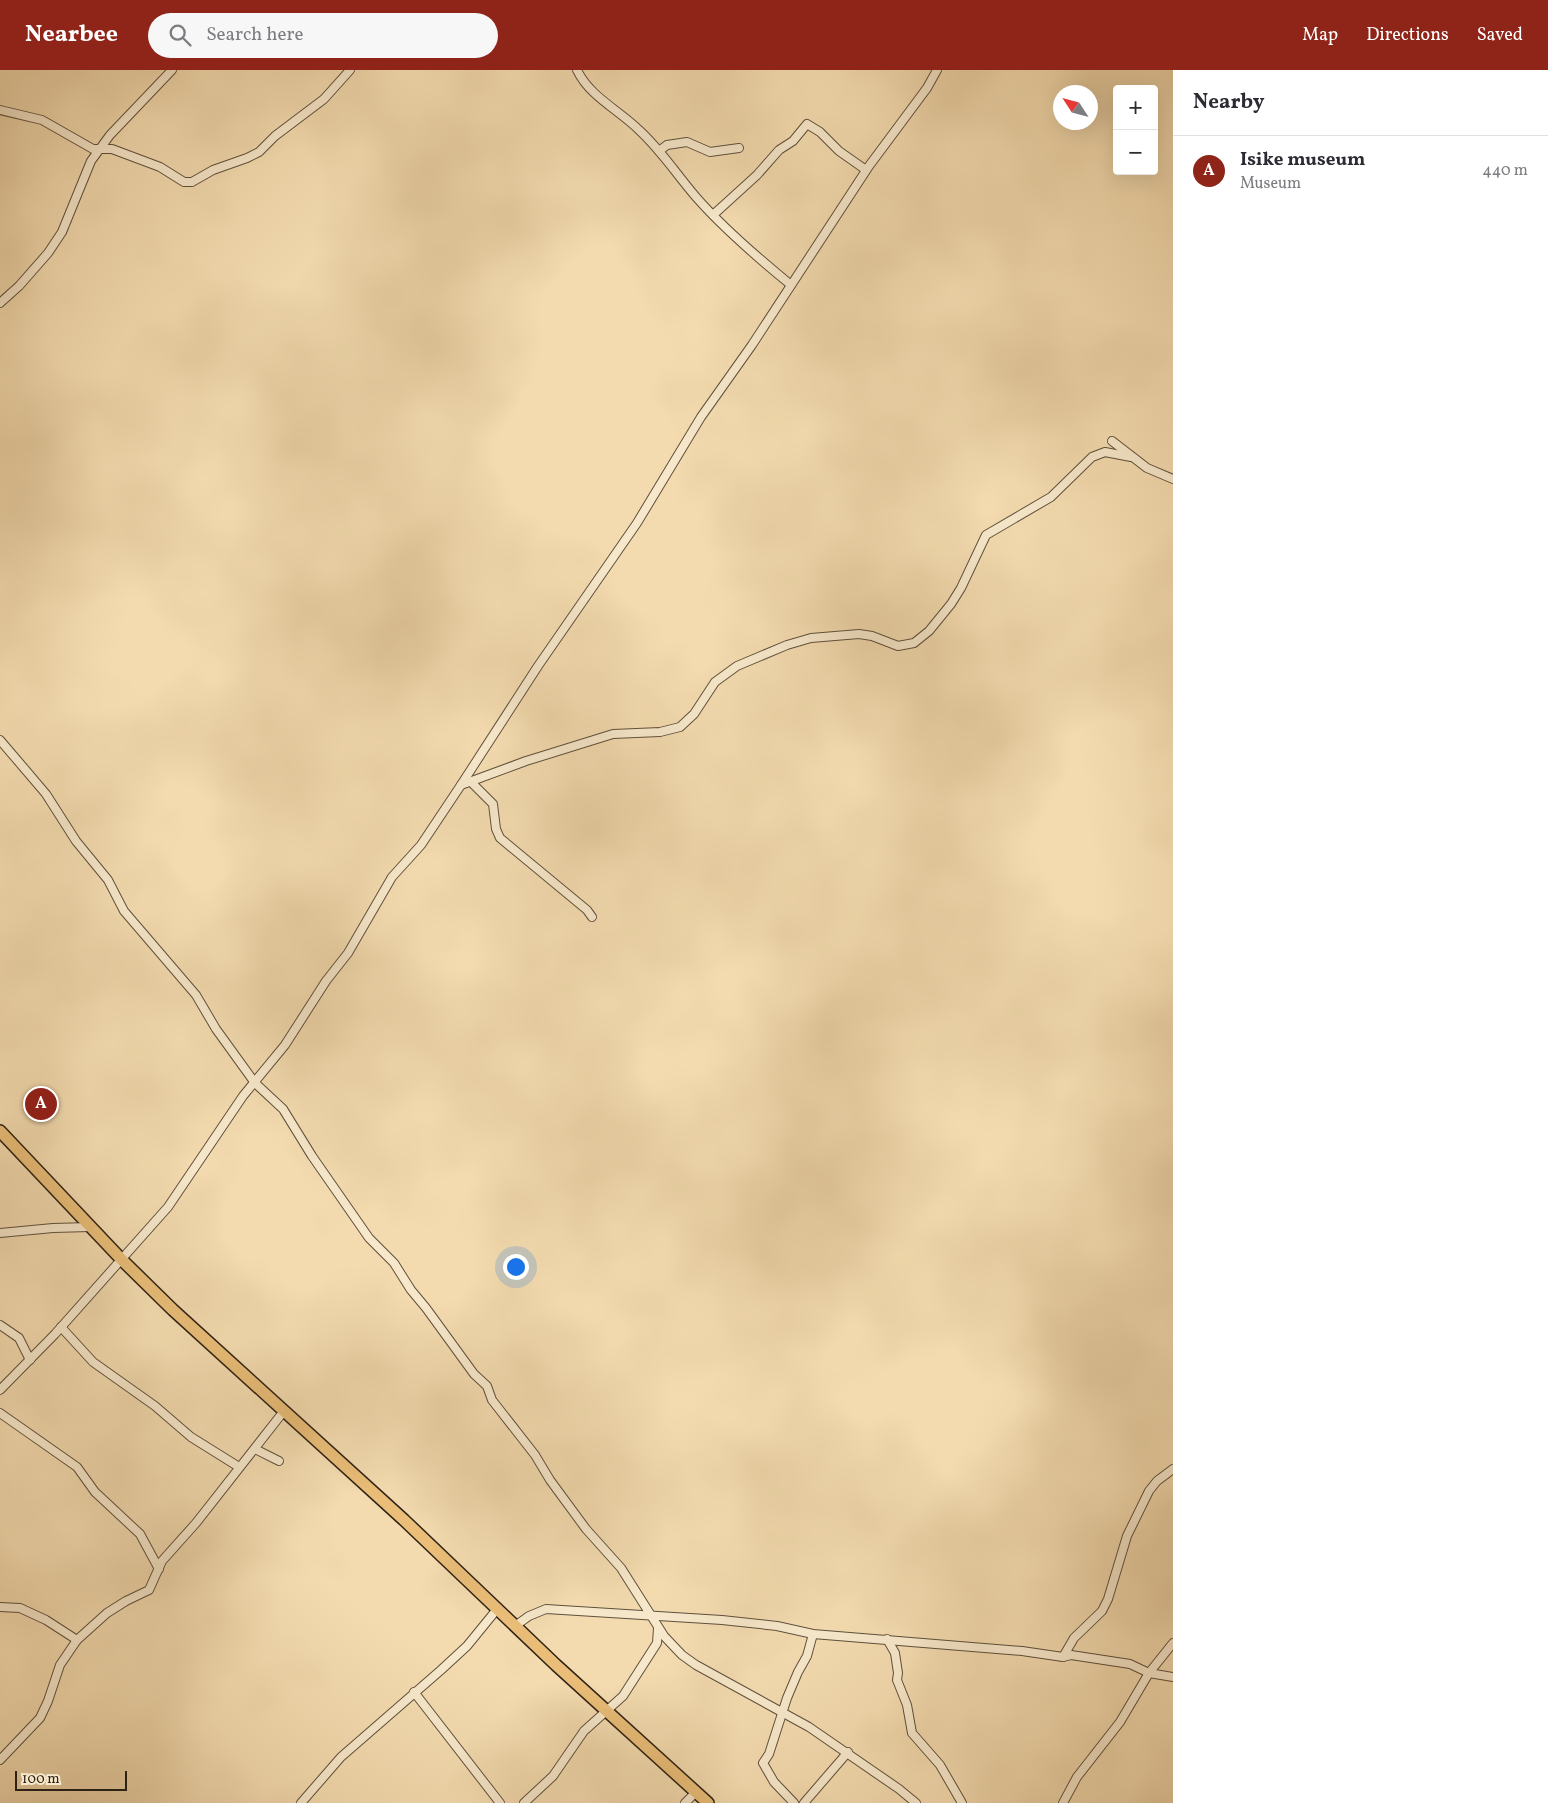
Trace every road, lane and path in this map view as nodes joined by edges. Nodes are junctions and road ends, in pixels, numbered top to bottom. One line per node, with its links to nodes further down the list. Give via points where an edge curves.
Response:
1 (172, 70): 7 (street)
2 (350, 70): 7 (street, via 324,99 259,152 213,170 196,181 184,182 160,167 112,149)
3 (577, 70): 8 (street, via 586,85 640,130)
4 (937, 70): 9 (street)
5 (0, 110): 7 (street, via 50,123 92,149)
6 (739, 148): 8 (street, via 710,152 694,143 682,142)
7 (99, 150): 12 (street, via 87,168 62,232 48,253)
8 (658, 150): 10 (street)
9 (866, 170): 10 (street, via 807,124); 11 (street)
10 (713, 215): 11 (street)
11 (791, 285): 18 (street, via 701,417 637,523)
12 (0, 303)
13 (1112, 441): 14 (street)
14 (1131, 457): 15 (street, via 1146,468); 17 (street, via 1105,452 1092,457 1051,496 986,535 961,588 929,631 914,643 898,646 859,634 811,638 787,645 737,666 715,682 694,714 680,727 660,732 613,734)
15 (1173, 479)
16 (0, 740): 20 (street, via 46,794 76,841 108,880 124,911 196,995)
17 (471, 782): 18 (street); 19 (street, via 493,804 500,838)
18 (461, 785): 20 (street, via 421,845 392,877 348,953)
19 (592, 917)
20 (255, 1083): 24 (street, via 168,1207); 38 (street, via 284,1109 369,1238 394,1263 474,1374 487,1386 492,1400 586,1529 610,1553)
21 (0, 1131): 22 (highway)
22 (90, 1227): 23 (street); 24 (highway)
23 (0, 1233)
24 (122, 1260): 26 (street); 29 (highway)
25 (0, 1325): 27 (street, via 19,1338)
26 (61, 1327): 27 (street); 33 (street, via 93,1362 192,1437)
27 (30, 1360): 28 (street)
28 (0, 1390)
29 (284, 1411): 31 (street); 37 (highway)
30 (0, 1413): 35 (street, via 77,1467 95,1492 140,1534)
31 (255, 1449): 32 (street); 33 (street)
32 (278, 1461)
33 (239, 1467): 35 (street)
34 (1173, 1468): 45 (street, via 1148,1491 1126,1536 1102,1612 1074,1638)
35 (159, 1568): 43 (street, via 149,1590 107,1613)
36 (0, 1607): 43 (street, via 20,1608)
37 (498, 1608): 39 (highway); 48 (street, via 467,1646)
38 (653, 1616): 39 (street, via 546,1610); 40 (street); 41 (street, via 757,1623)
39 (515, 1626): 49 (highway)
40 (658, 1628): 49 (street, via 657,1643 623,1696); 50 (street, via 682,1655 696,1665)
41 (813, 1634): 42 (street); 50 (street)
42 (887, 1639): 45 (street); 62 (street, via 895,1653 897,1680 907,1705 912,1733 940,1765)
43 (77, 1640): 52 (street, via 60,1665 40,1718)
44 (1173, 1643): 46 (street)
45 (1064, 1657): 46 (street, via 1071,1655 1130,1664)
46 (1149, 1672): 47 (street); 63 (street, via 1120,1722 1077,1777)
47 (1173, 1678)
48 (414, 1692): 54 (street, via 341,1756); 55 (street)
49 (608, 1711): 53 (highway); 56 (street, via 584,1731 553,1776)
50 (782, 1713): 51 (street); 59 (street, via 763,1763 774,1782)
51 (848, 1752): 60 (street); 61 (street)
52 (0, 1760)
53 (696, 1792): 57 (street); 58 (highway)
54 (301, 1803)
55 (500, 1803)
56 (524, 1803)
57 (685, 1803)
58 (708, 1803)
59 (794, 1803)
60 (804, 1803)
61 (916, 1803)
62 (962, 1803)
63 (1063, 1803)

